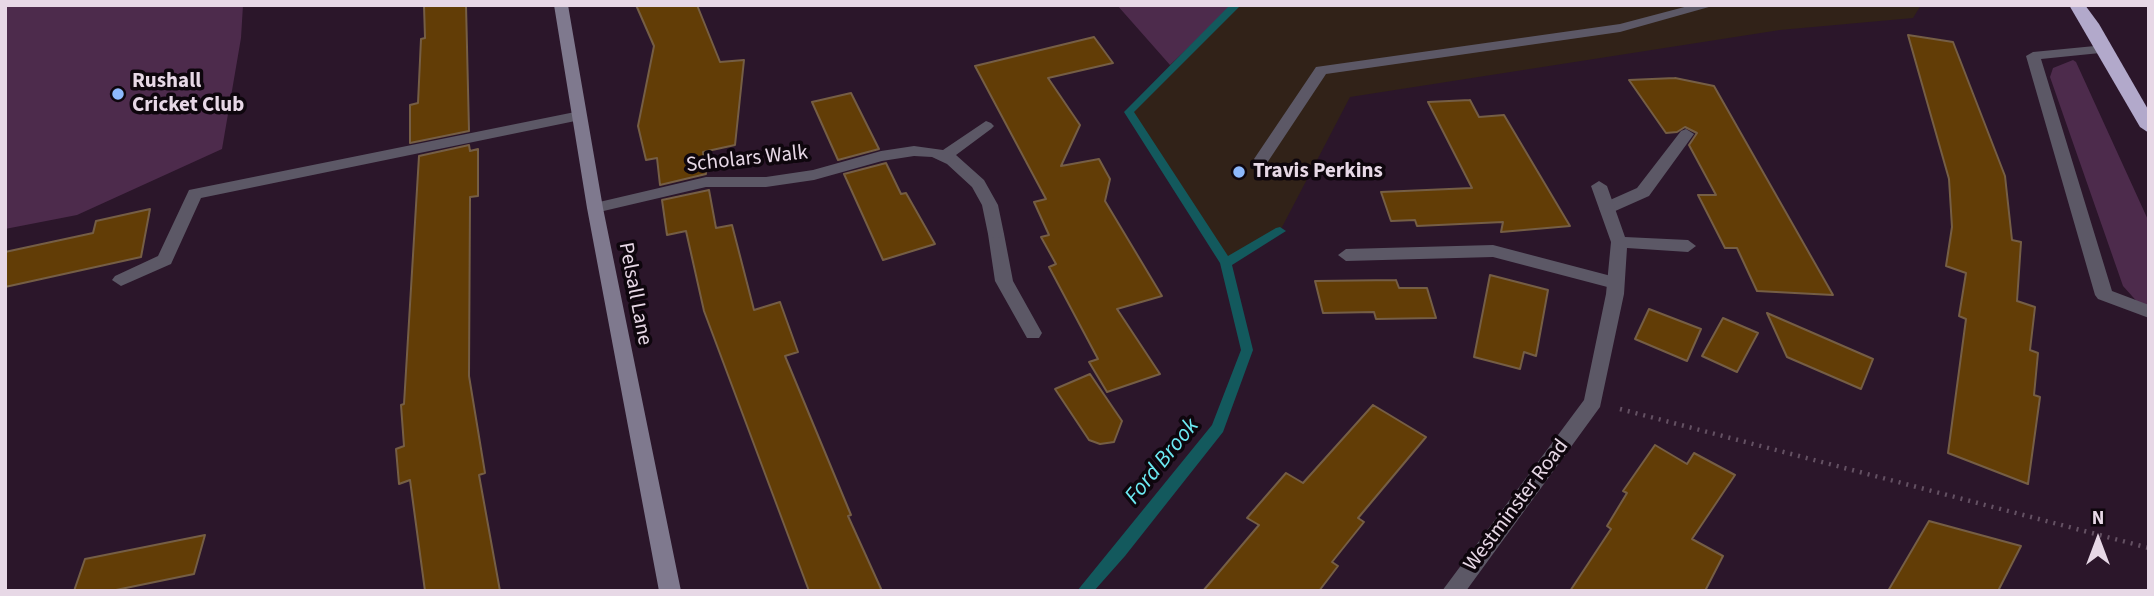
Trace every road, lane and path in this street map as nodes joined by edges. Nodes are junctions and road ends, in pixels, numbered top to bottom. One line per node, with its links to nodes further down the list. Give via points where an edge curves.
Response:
1 (561, 5): 5 (main road, Pelsall Lane)
2 (1709, 5): 10 (street, via 1620,28 1321,70)
3 (2077, 5): 4 (highway)
4 (2105, 49): 7 (highway); 19 (street, via 2033,57 2104,295)
5 (580, 116): 12 (main road, Pelsall Lane); 17 (street, via 195,194 165,260)
6 (986, 126): 9 (street)
7 (2149, 127)
8 (1686, 134): 13 (street, via 1643,192)
9 (945, 156): 12 (street, Scholars Walk, via 903,153 814,175 766,182 706,182); 20 (street, via 978,184 990,205 1004,281)
10 (1262, 159)
11 (1599, 186): 13 (street)
12 (594, 208): 23 (main road, Pelsall Lane)
13 (1607, 208): 14 (street)
14 (1619, 242): 15 (street); 18 (street)
15 (1688, 246)
16 (1346, 255): 18 (street, via 1493,251)
17 (121, 280)
18 (1615, 283): 21 (street)
19 (2149, 312)
20 (1033, 333)
21 (1592, 402): 22 (path); 24 (street, Westminster Road)
22 (2149, 548)
23 (670, 591)
24 (1453, 591)

